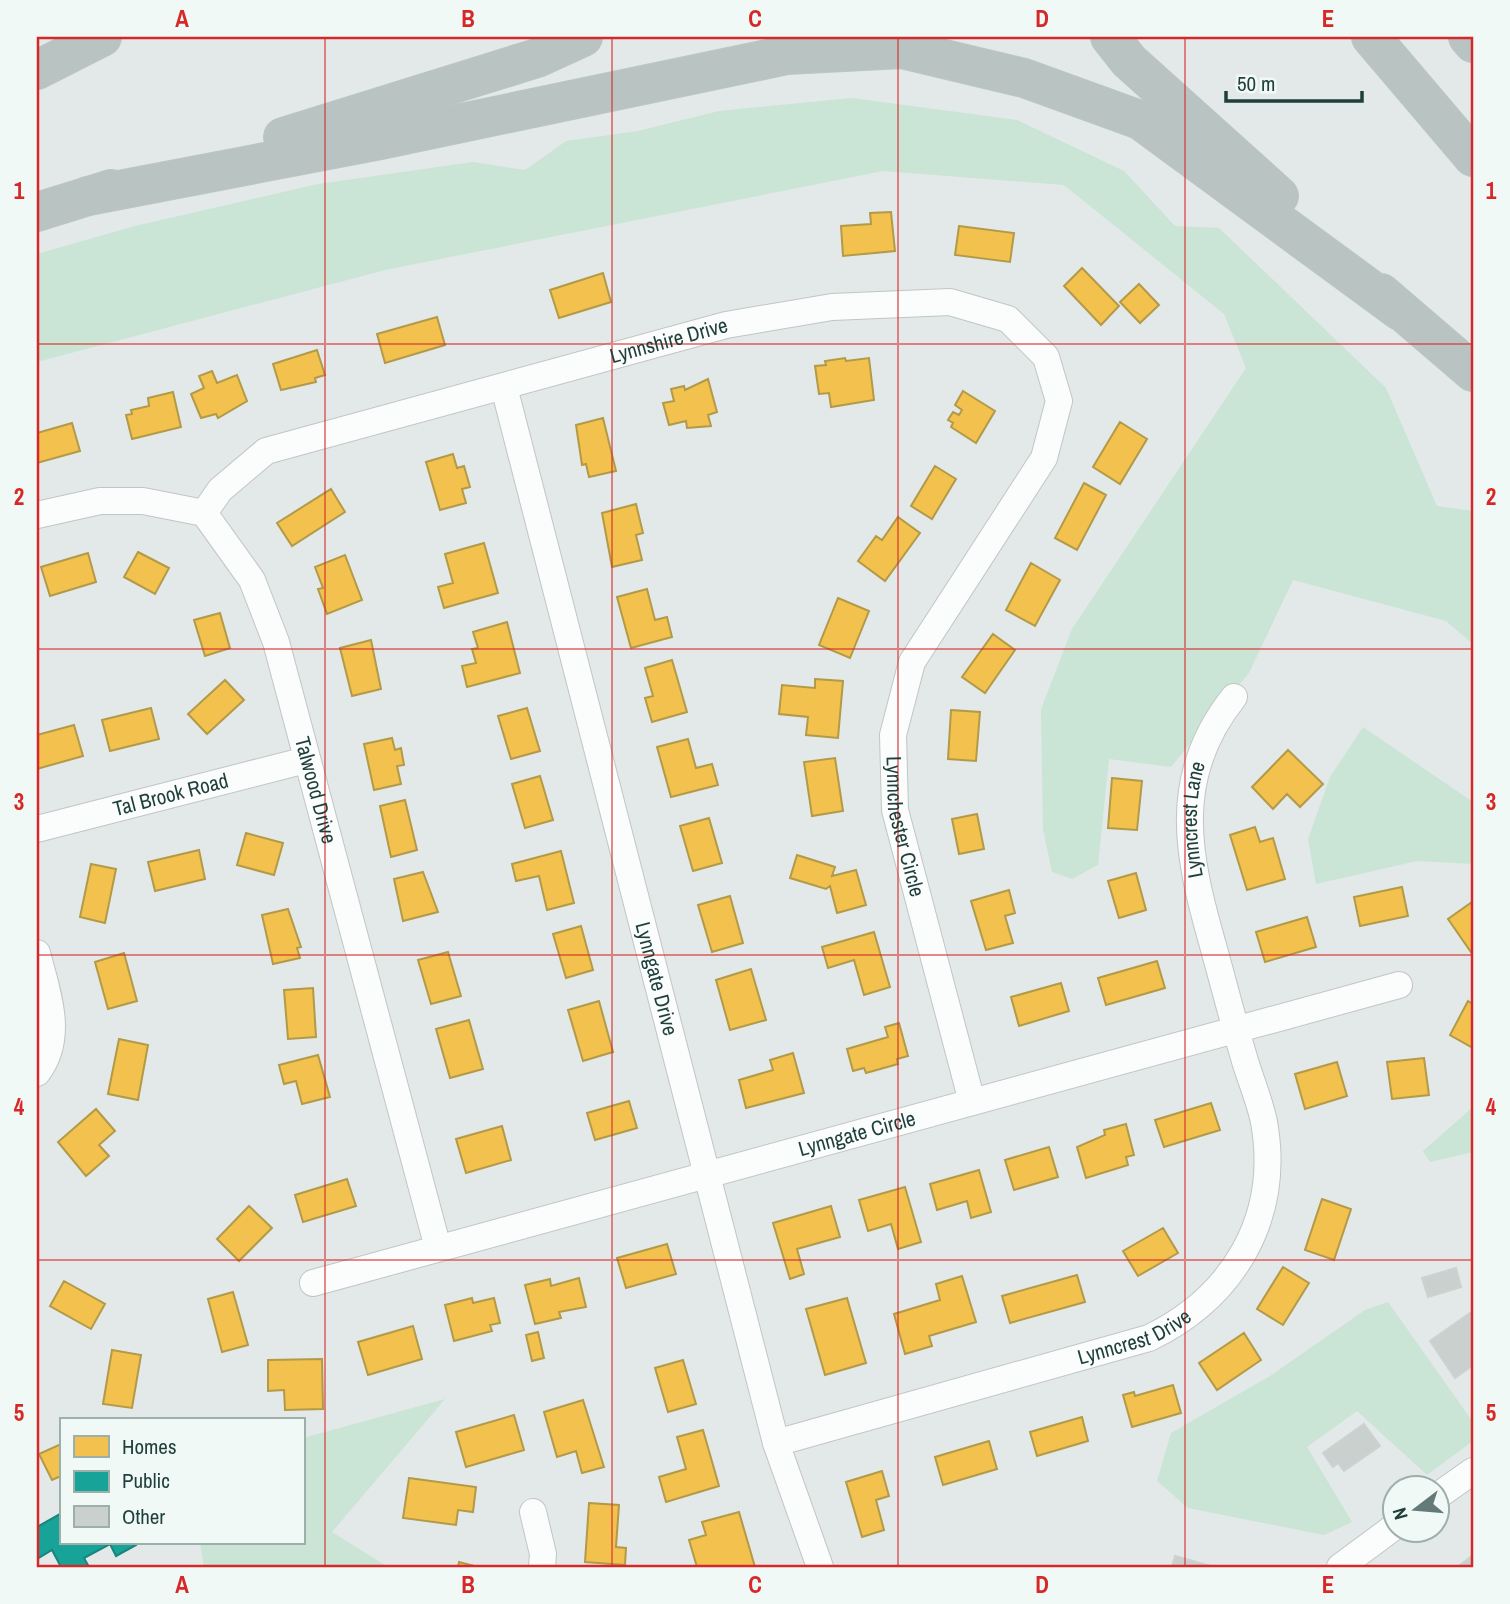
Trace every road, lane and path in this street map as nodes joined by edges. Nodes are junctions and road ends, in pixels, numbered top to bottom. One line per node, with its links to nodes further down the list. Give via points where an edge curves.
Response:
1 (102, 37): 7 (highway)
2 (583, 37): 9 (highway, via 472,79)
3 (1110, 37): 11 (highway, via 1129,61)
4 (1371, 37): 8 (highway)
5 (1468, 37): 6 (highway)
6 (1473, 43)
7 (37, 70)
8 (1473, 157)
9 (89, 196): 10 (highway); 11 (highway, via 787,55 902,49 1024,78 1140,120)
10 (37, 212)
11 (1400, 311): 12 (highway)
12 (1473, 372)
13 (504, 387): 14 (street, Lynnshire Drive, via 726,325 832,307 950,302 1008,319 1046,356 1059,401); 15 (street, Lynnshire Drive, via 266,451 220,490); 25 (street, Lynngate Drive)
14 (1044, 458): 24 (street, Lynnchester Circle, via 912,662 892,735 895,810)
15 (204, 513): 16 (street, via 143,501 100,501); 18 (street, Talwood Drive, via 252,580 276,642)
16 (37, 515)
17 (1234, 697): 22 (street, Lynncrest Lane, via 1207,740 1195,775 1189,817 1191,859)
18 (306, 760): 19 (street, Tal Brook Road); 26 (street, Talwood Drive)
19 (37, 829)
20 (37, 953): 23 (street, via 52,1030 50,1051)
21 (1399, 985): 22 (street, Lynngate Circle)
22 (1236, 1029): 24 (street, Lynngate Circle); 28 (street, Lynncrest Drive, via 1264,1122 1264,1204 1244,1256 1211,1298 1149,1338)
23 (37, 1073)
24 (972, 1102): 25 (street, Lynngate Circle)
25 (706, 1175): 26 (street, Lynngate Circle); 28 (street, Lynngate Drive)
26 (438, 1248): 27 (street, Lynngate Circle)
27 (313, 1283)
28 (776, 1443): 34 (street, Lynngate Drive)
29 (1473, 1471): 30 (street)
30 (1450, 1488)
31 (533, 1512): 33 (street)
32 (1380, 1538): 35 (street)
33 (542, 1567)
34 (821, 1567)
35 (1340, 1567)

